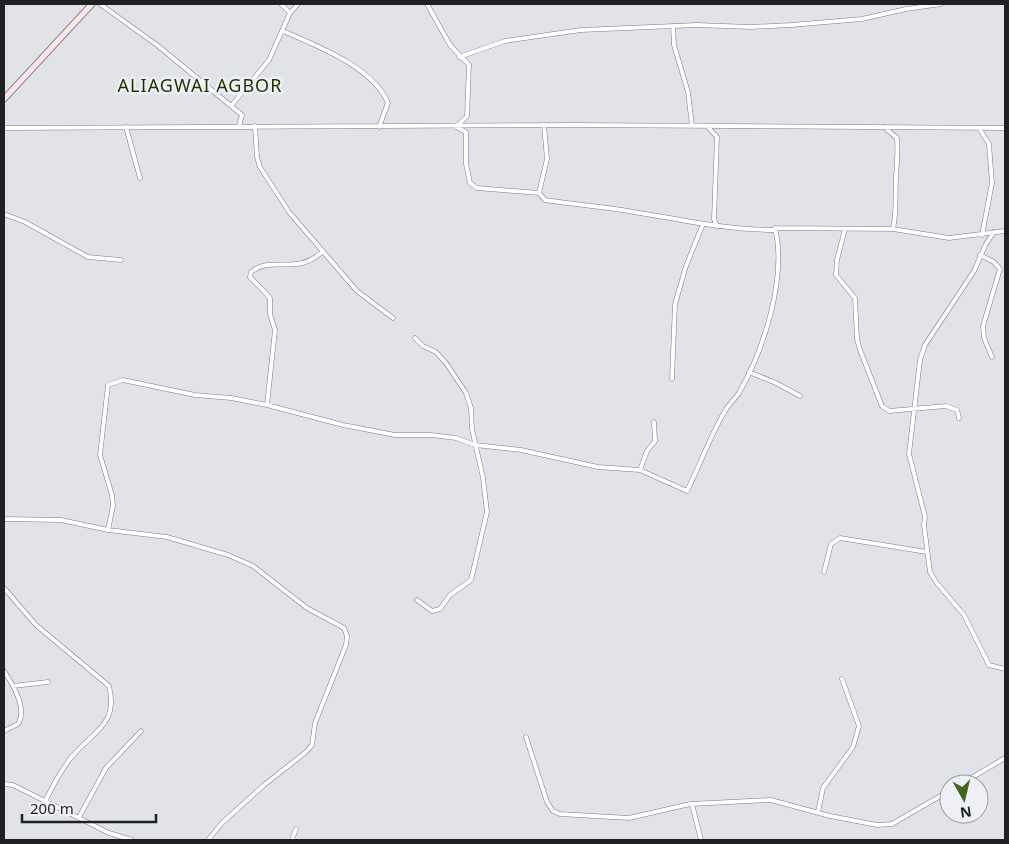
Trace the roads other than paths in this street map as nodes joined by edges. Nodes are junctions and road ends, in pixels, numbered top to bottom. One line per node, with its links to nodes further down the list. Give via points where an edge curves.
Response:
1 (92, 4): 11 (street)
2 (100, 4): 12 (street, via 157,45)
3 (281, 4): 7 (street)
4 (298, 4): 7 (street)
5 (427, 4): 10 (street)
6 (941, 4): 8 (street, via 862,19 750,27)
7 (290, 12): 9 (street)
8 (673, 26): 10 (street, via 581,30 505,41); 16 (street, via 674,45 688,92)
9 (283, 31): 12 (street, via 269,60); 22 (street, via 324,49 372,80 388,103)
10 (459, 57): 19 (street, via 469,65 467,116)
11 (5, 95)
12 (231, 106): 13 (street, via 242,115)
13 (239, 126): 14 (street); 18 (street)
14 (255, 126): 22 (street); 37 (street, via 260,167 289,212)
15 (544, 126): 16 (street); 19 (street); 26 (street, via 546,159)
16 (692, 126): 17 (street)
17 (707, 126): 20 (street); 28 (street, via 716,137)
18 (126, 127): 21 (street); 25 (street)
19 (456, 127): 22 (street); 26 (street, via 466,132 468,178 473,186)
20 (884, 127): 23 (street); 33 (street, via 897,138 899,160)
21 (4, 128)
22 (379, 128)
23 (979, 128): 24 (street); 36 (street, via 989,144 992,184)
24 (1005, 128)
25 (140, 178)
26 (539, 194): 29 (street, via 545,200)
27 (4, 214): 39 (street, via 88,257)
28 (714, 219): 29 (street); 30 (street)
29 (706, 225): 30 (street); 44 (street, via 686,266 675,304)
30 (717, 227): 31 (street)
31 (775, 228): 32 (street); 43 (street, via 780,248 773,304)
32 (845, 229): 33 (street); 47 (street, via 836,260 836,275 855,298 857,339 872,386 885,410)
33 (893, 229): 36 (street, via 949,238)
34 (1005, 231): 35 (street)
35 (994, 232): 36 (street); 38 (street)
36 (982, 235)
37 (322, 252): 40 (street, via 357,291); 46 (street, via 316,258 295,266 270,264 251,272 250,277 270,298 274,330)
38 (980, 255): 42 (street, via 1000,269 983,326); 47 (street, via 974,270 924,345)
39 (121, 260)
40 (393, 318)
41 (415, 338): 50 (street, via 436,352 466,393)
42 (992, 357)
43 (749, 372): 45 (street); 51 (street, via 725,411 687,491)
44 (672, 379)
45 (800, 396)
46 (267, 405): 50 (street, via 395,435 456,438); 53 (street, via 123,380 108,385 100,455 112,495)
47 (914, 408): 48 (street, via 946,406 957,410); 54 (street, via 909,454 925,517)
48 (959, 418)
49 (654, 422): 51 (street, via 655,441 647,451)
50 (475, 445): 51 (street, via 521,450 598,467); 57 (street, via 487,512 474,573 471,580 450,595 440,609 432,611)
51 (640, 470)
52 (4, 519): 53 (street, via 61,520)
53 (108, 530): 76 (street, via 174,538 253,566 307,608 344,628 347,636 315,724 312,745 222,823)
54 (927, 552): 55 (street, via 840,538 831,544); 58 (street, via 930,572 964,615 989,665)
55 (824, 572)
56 (4, 588): 70 (street, via 36,625 109,686 112,697 110,714 102,728 72,757)
57 (417, 600)
58 (1005, 669)
59 (4, 671): 62 (street)
60 (842, 679): 72 (street, via 860,726 853,747 823,788)
61 (48, 682): 62 (street)
62 (13, 686): 64 (street, via 21,713 20,721)
63 (142, 731): 73 (street, via 106,768)
64 (4, 732)
65 (526, 737): 71 (street, via 547,802 553,811 560,814 638,818)
66 (1005, 758): 67 (street)
67 (977, 774)
68 (4, 784): 70 (street)
69 (939, 797): 72 (street, via 892,824 877,825)
70 (45, 802): 73 (street)
71 (692, 804): 72 (street, via 772,800); 78 (street)
72 (818, 812)
73 (79, 817): 75 (street, via 109,833)
74 (296, 829): 77 (street)
75 (132, 840)
76 (208, 840)
77 (292, 840)
78 (702, 840)

